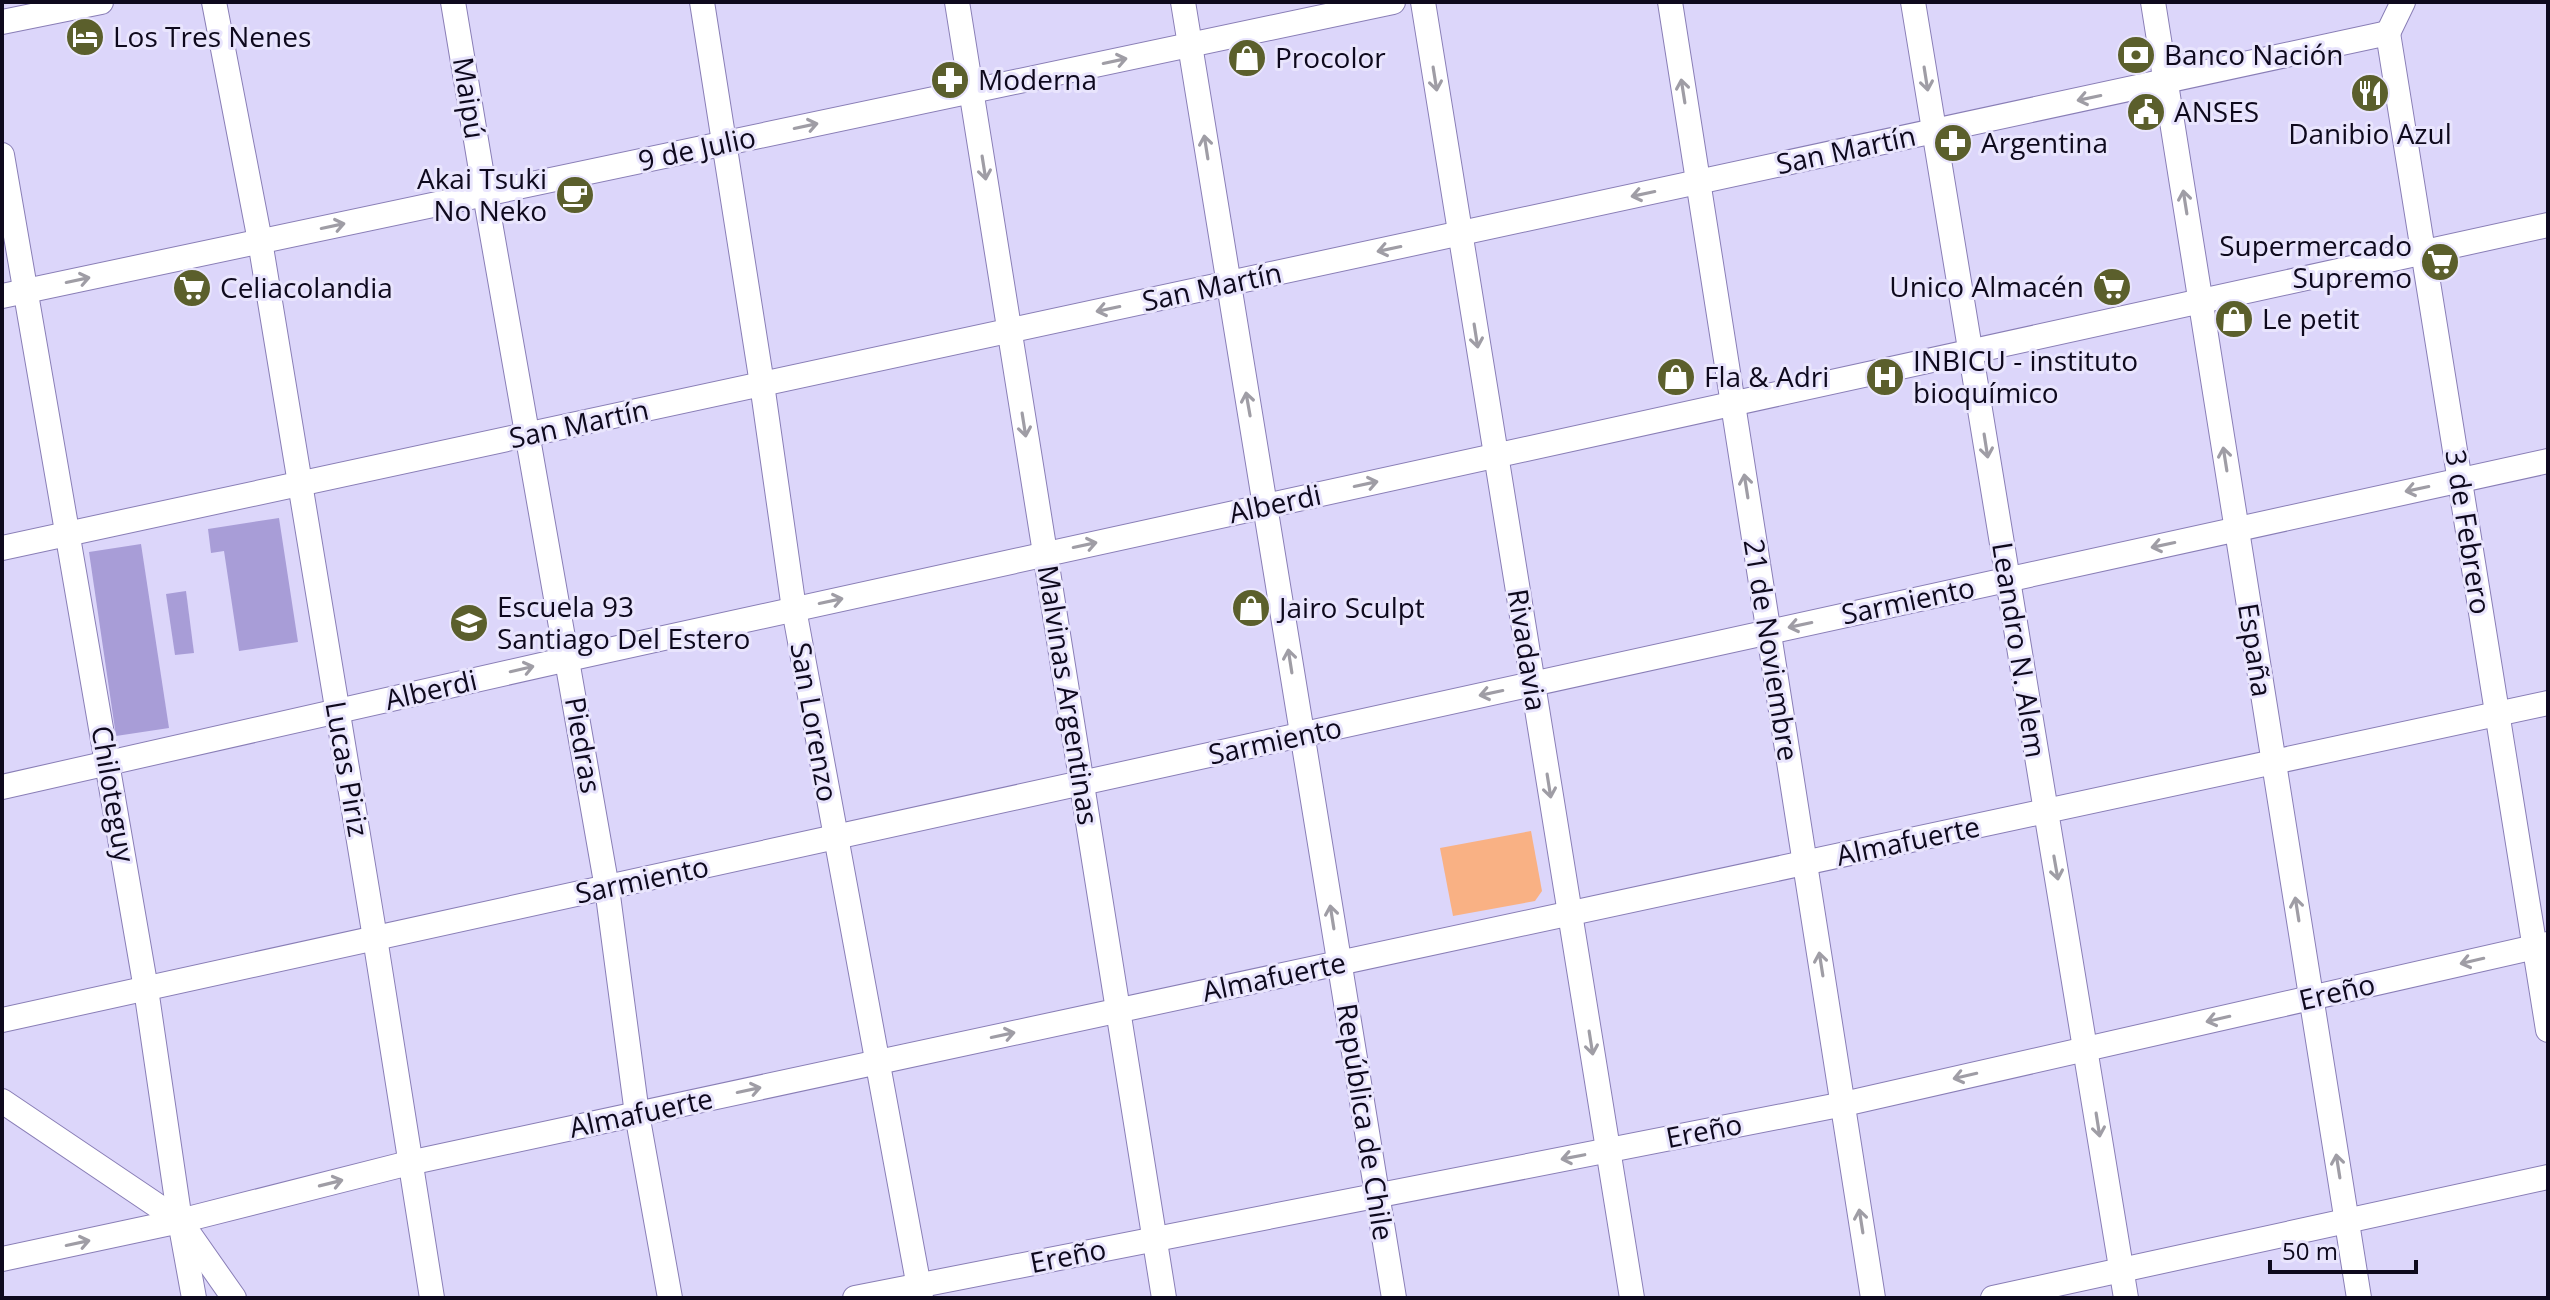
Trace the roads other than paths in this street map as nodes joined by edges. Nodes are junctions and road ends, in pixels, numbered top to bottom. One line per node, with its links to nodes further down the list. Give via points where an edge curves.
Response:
1 (101, 2): 13 (street)
2 (214, 2): 25 (street, Lucas Piriz)
3 (453, 2): 22 (street, Maipú)
4 (702, 2): 19 (street, San Lorenzo)
5 (957, 2): 17 (street, Malvinas Argentinas)
6 (1183, 2): 15 (street, República de Chile)
7 (1393, 2): 15 (street, 9 de Julio)
8 (1423, 2): 24 (street, Rivadavia, one-way to 24)
9 (1670, 2): 21 (street, 21 de Noviembre, one-way to 9)
10 (1913, 2): 18 (street, Leandro N. Alem, one-way to 18)
11 (2153, 2): 16 (street, España)
12 (2403, 2): 14 (street)
13 (2, 22)
14 (2388, 33): 16 (street, San Martín); 26 (street, 3 de Febrero)
15 (1190, 45): 17 (street, 9 de Julio, one-way to 15); 27 (street, República de Chile, one-way to 15)
16 (2165, 81): 18 (street, San Martín, one-way to 18); 29 (street, España, one-way to 16)
17 (972, 91): 19 (street, 9 de Julio, one-way to 17); 30 (street, Malvinas Argentinas, one-way to 30)
18 (1934, 131): 21 (street, San Martín); 31 (street, Leandro N. Alem)
19 (723, 143): 22 (street, 9 de Julio); 32 (street, San Lorenzo)
20 (2, 155): 28 (street, Chiloteguy)
21 (1697, 182): 24 (street, San Martín, one-way to 24); 33 (street, 21 de Noviembre)
22 (485, 194): 25 (street, 9 de Julio, one-way to 22); 34 (street, Piedras)
23 (2548, 225): 26 (street, Alberdi)
24 (1459, 234): 27 (street, San Martín, one-way to 27); 35 (street, Rivadavia, one-way to 35)
25 (260, 241): 28 (street, 9 de Julio, one-way to 25); 38 (street, Lucas Piriz)
26 (2424, 252): 29 (street, Alberdi); 37 (street, 3 de Febrero)
27 (1227, 283): 30 (street, San Martín, one-way to 30); 39 (street, República de Chile, one-way to 27)
28 (13, 294): 41 (street, Chiloteguy)
29 (2201, 301): 31 (street, Alberdi); 40 (street, España, one-way to 29)
30 (1009, 331): 32 (street, San Martín); 43 (street, Malvinas Argentinas, one-way to 43)
31 (1971, 351): 33 (street, Alberdi); 44 (street, Leandro N. Alem, one-way to 44)
32 (762, 384): 34 (street, San Martín); 45 (street, San Lorenzo)
33 (1733, 403): 35 (street, Alberdi); 46 (street, 21 de Noviembre, one-way to 33)
34 (529, 434): 38 (street, San Martín); 47 (street, Piedras)
35 (1496, 455): 39 (street, Alberdi, one-way to 35); 48 (street, Rivadavia)
36 (2548, 461): 37 (street, Sarmiento)
37 (2459, 480): 40 (street, Sarmiento, one-way to 40); 51 (street, 3 de Febrero)
38 (300, 485): 41 (street, San Martín); 50 (street, Lucas Piriz)
39 (1265, 506): 43 (street, Alberdi, one-way to 39); 52 (street, República de Chile, one-way to 39)
40 (2236, 529): 44 (street, Sarmiento, one-way to 44); 53 (street, España)
41 (67, 534): 42 (street, San Martín); 54 (street, Chiloteguy)
42 (2, 548)
43 (1045, 554): 45 (street, Alberdi, one-way to 43); 55 (street, Malvinas Argentinas)
44 (2008, 580): 46 (street, Sarmiento, one-way to 46); 57 (street, Leandro N. Alem)
45 (794, 609): 47 (street, Alberdi); 58 (street, San Lorenzo)
46 (1769, 632): 48 (street, Sarmiento); 59 (street, 21 de Noviembre)
47 (568, 659): 50 (street, Alberdi, one-way to 47); 60 (street, Piedras)
48 (1532, 684): 52 (street, Sarmiento, one-way to 52); 61 (street, Rivadavia, one-way to 61)
49 (2548, 703): 51 (street, Almafuerte)
50 (337, 711): 54 (street, Alberdi); 62 (street, Lucas Piriz)
51 (2497, 714): 53 (street, Almafuerte); 63 (street, 3 de Febrero)
52 (1302, 735): 55 (street, Sarmiento); 64 (street, República de Chile, one-way to 52)
53 (2273, 762): 57 (street, Almafuerte); 66 (street, España, one-way to 53)
54 (108, 763): 56 (street, Alberdi); 65 (street, Chiloteguy)
55 (1082, 783): 58 (street, Sarmiento); 67 (street, Malvinas Argentinas)
56 (2, 787)
57 (2046, 811): 59 (street, Almafuerte); 70 (street, Leandro N. Alem, one-way to 70)
58 (835, 837): 60 (street, Sarmiento); 71 (street, San Lorenzo)
59 (1805, 863): 61 (street, Almafuerte); 73 (street, 21 de Noviembre, one-way to 59)
60 (607, 888): 62 (street, Sarmiento); 74 (street, Piedras)
61 (1570, 913): 64 (street, Almafuerte); 75 (street, Rivadavia, one-way to 75)
62 (375, 938): 65 (street, Sarmiento); 76 (street, Lucas Piriz)
63 (2542, 946): 66 (street, Ereño, one-way to 66); 69 (street, 3 de Febrero)
64 (1339, 963): 67 (street, Almafuerte); 78 (street, República de Chile)
65 (146, 989): 68 (street, Sarmiento); 79 (street, Chiloteguy)
66 (2312, 998): 70 (street, Ereño, one-way to 70); 80 (street, España, one-way to 66)
67 (1118, 1010): 71 (street, Almafuerte, one-way to 67); 81 (street, Malvinas Argentinas)
68 (2, 1020)
69 (2548, 1030)
70 (2086, 1048): 73 (street, Ereño, one-way to 73); 83 (street, Leandro N. Alem, one-way to 83)
71 (877, 1062): 74 (street, Almafuerte, one-way to 71); 84 (street, San Lorenzo)
72 (2, 1101): 79 (street)
73 (1844, 1104): 75 (street, Ereño); 93 (street, 21 de Noviembre, one-way to 73)
74 (637, 1114): 76 (street, Almafuerte); 88 (street, Piedras)
75 (1608, 1150): 78 (street, Ereño, one-way to 78); 92 (street, Rivadavia)
76 (409, 1163): 79 (street, Almafuerte, one-way to 76); 87 (street, Lucas Piriz)
77 (2548, 1177): 80 (street)
78 (1378, 1195): 81 (street, Ereño); 91 (street, República de Chile)
79 (180, 1221): 82 (street, Almafuerte, one-way to 79); 85 (street, Chiloteguy); 86 (street)
80 (2346, 1221): 83 (street); 96 (street, España)
81 (1155, 1239): 84 (street, Ereño); 90 (street, Malvinas Argentinas)
82 (2, 1259)
83 (2121, 1270): 94 (street); 95 (street, Leandro N. Alem)
84 (920, 1292): 89 (street, Ereño)
85 (194, 1298)
86 (234, 1298)
87 (432, 1298)
88 (670, 1298)
89 (855, 1298)
90 (1164, 1298)
91 (1394, 1298)
92 (1632, 1298)
93 (1873, 1298)
94 (1993, 1298)
95 (2126, 1298)
96 (2359, 1298)

